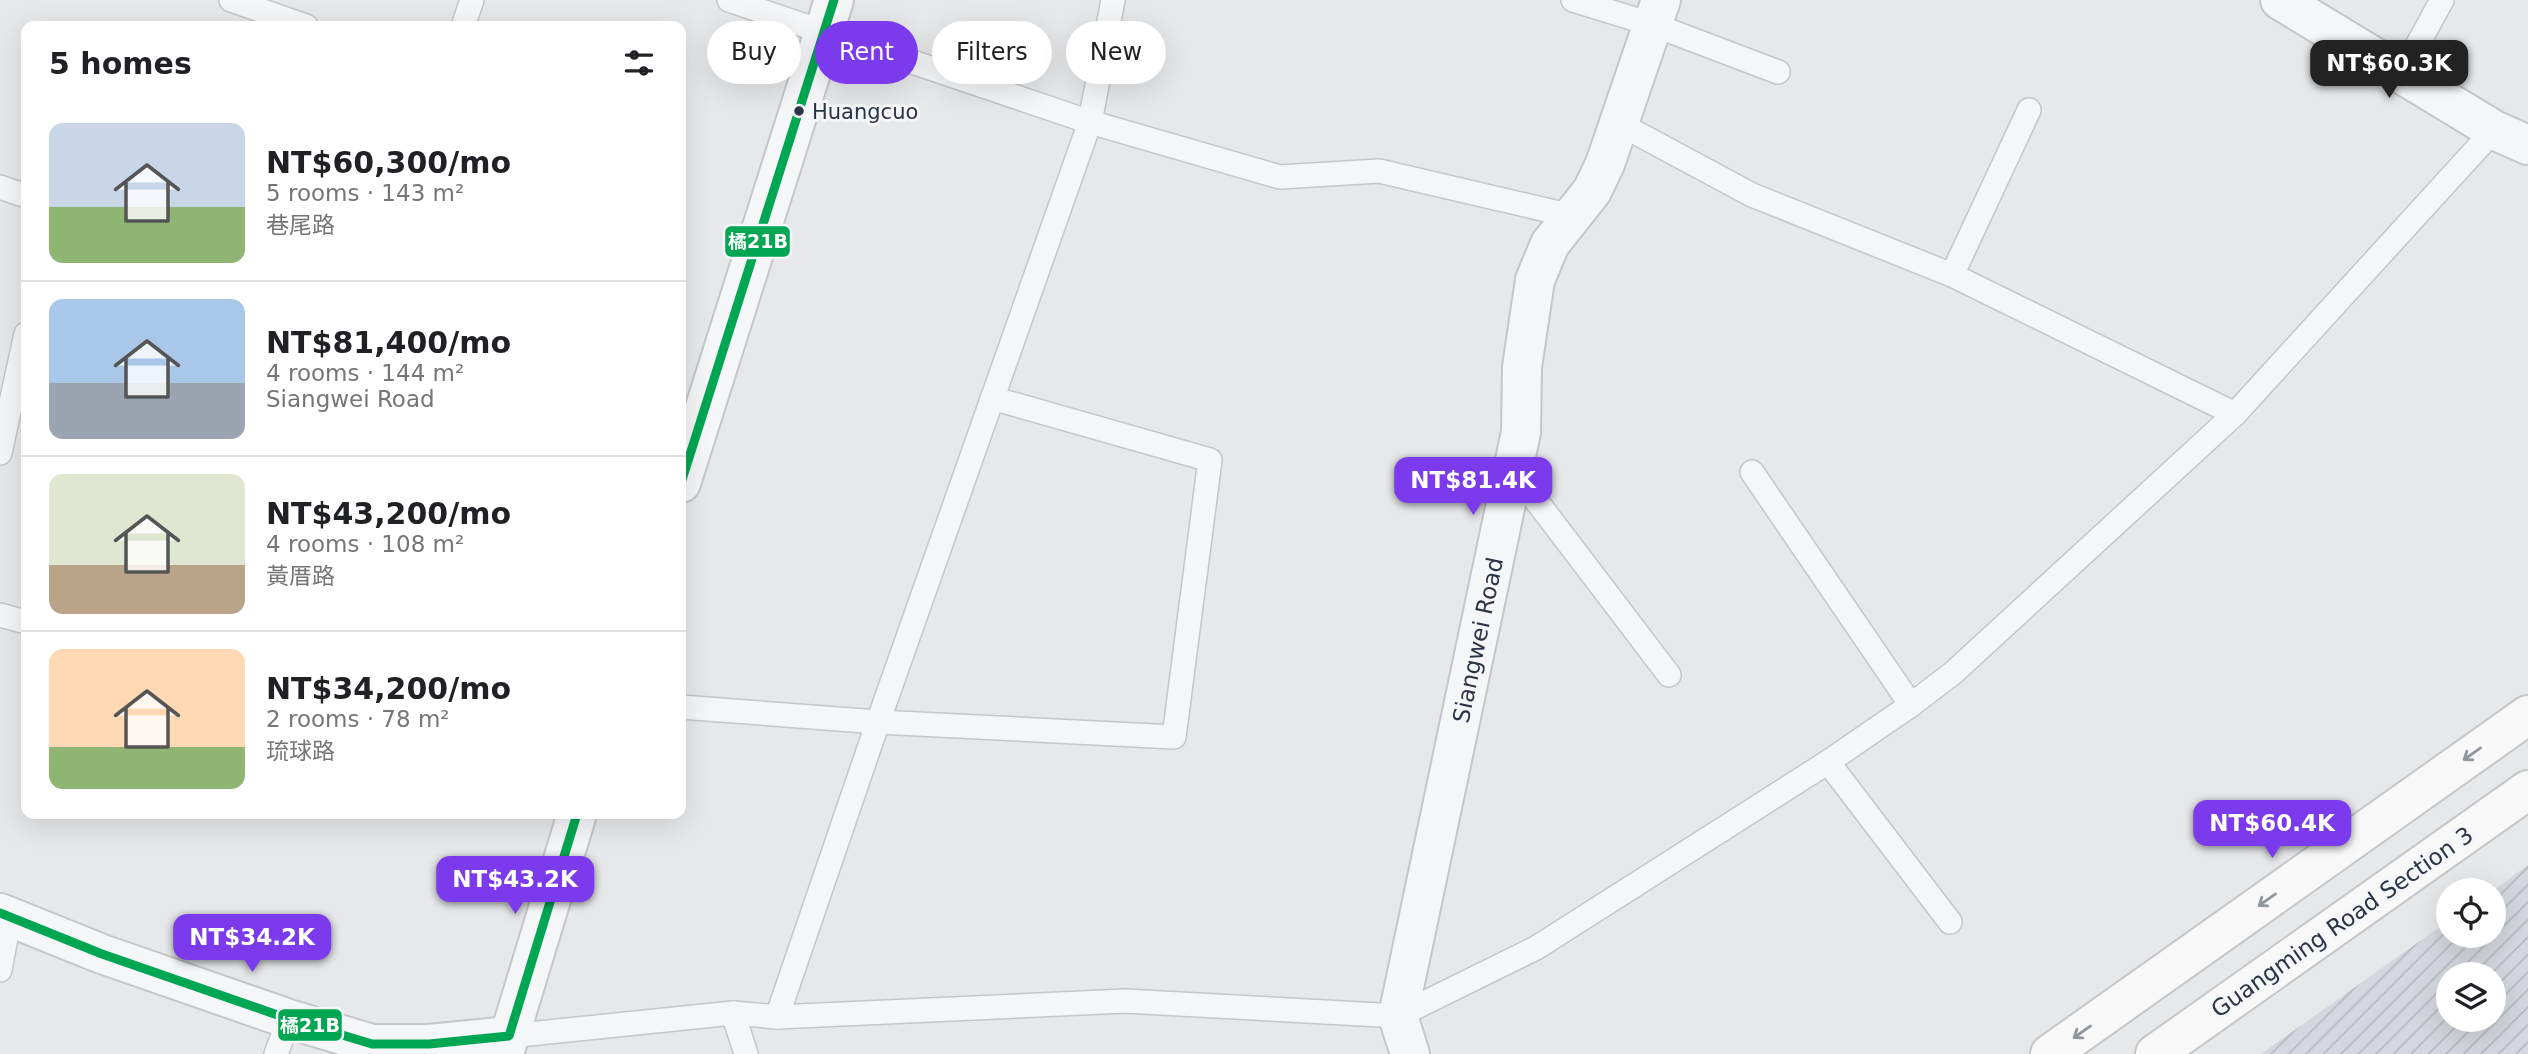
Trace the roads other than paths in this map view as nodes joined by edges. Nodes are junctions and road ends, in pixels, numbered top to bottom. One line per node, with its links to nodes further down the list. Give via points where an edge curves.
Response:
1 (231, 0): 10 (lane)
2 (472, 0): 11 (lane)
3 (729, 0): 9 (lane)
4 (1112, 0): 15 (lane)
5 (1573, 0): 8 (lane)
6 (2280, 0): 13 (street)
7 (2442, 0): 13 (lane)
8 (1658, 12): 12 (lane); 16 (street, Siangwei Road)
9 (829, 15): 15 (lane); 27 (street)
10 (292, 21)
11 (465, 21)
12 (1778, 72)
13 (2402, 73): 17 (street)
14 (2029, 110): 21 (lane)
15 (1090, 121): 20 (lane, via 1280,177 1379,171); 23 (lane)
16 (1618, 123): 20 (street, Siangwei Road, via 1592,191); 21 (lane, via 1752,195)
17 (2517, 136): 25 (lane)
18 (0, 187): 19 (lane)
19 (21, 194)
20 (1572, 216): 28 (street, Siangwei Road, via 1550,244 1535,280)
21 (1952, 275): 25 (lane)
22 (21, 350): 24 (lane)
23 (992, 398): 36 (lane); 36 (lane, via 1210,460 1174,737)
24 (6, 400): 26 (lane)
25 (2235, 414): 33 (lane, via 1953,673)
26 (0, 453)
27 (686, 467)
28 (1514, 470): 32 (lane); 44 (street, Siangwei Road)
29 (1752, 472): 33 (lane)
30 (0, 615): 31 (lane)
31 (21, 621)
32 (1669, 675)
33 (1912, 705): 37 (lane)
34 (686, 707): 36 (lane)
35 (2528, 715): 51 (street, one-way to 51)
36 (878, 722): 45 (lane)
37 (1828, 762): 41 (lane); 44 (lane, via 1536,948)
38 (2528, 790): 52 (street, Guangming Road Section 3)
39 (575, 819): 47 (street)
40 (5, 915): 42 (lane); 46 (street)
41 (1950, 922)
42 (0, 970)
43 (733, 1013): 45 (lane); 47 (lane); 49 (lane)
44 (1398, 1016): 45 (lane, via 1125,1001); 50 (street, Siangwei Road)
45 (777, 1017)
46 (289, 1019): 47 (street, via 372,1044); 48 (lane)
47 (507, 1045)
48 (276, 1054)
49 (746, 1054)
50 (1410, 1054)
51 (2050, 1054)
52 (2155, 1054)

